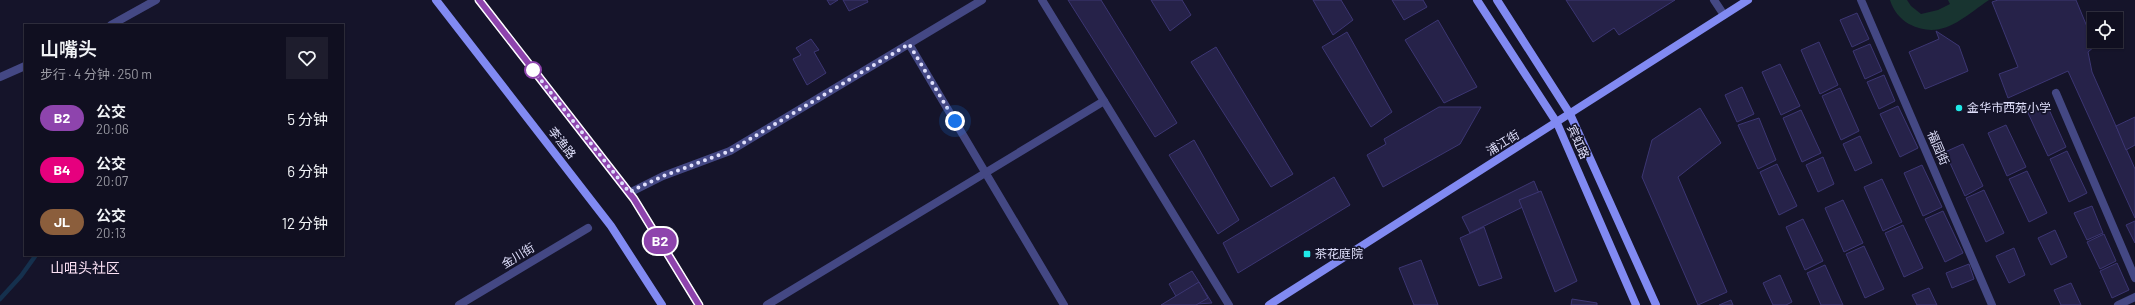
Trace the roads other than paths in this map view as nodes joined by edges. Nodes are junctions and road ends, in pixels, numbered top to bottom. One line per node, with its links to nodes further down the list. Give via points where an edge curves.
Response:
1 (156, 0): 12 (street)
2 (436, 0): 26 (main road, 李渔路, via 611,226)
3 (479, 0): 21 (main road, 李渔路)
4 (982, 0): 13 (street)
5 (1042, 0): 17 (street)
6 (1477, 0): 19 (main road, 宾虹路)
7 (1497, 0): 18 (main road, 宾虹路)
8 (1714, 0): 11 (street)
9 (1748, 0): 11 (main road, 浦江街)
10 (1861, 0): 34 (street, 福园街)
11 (1724, 15): 18 (main road, 浦江街)
12 (113, 24)
13 (909, 44): 20 (street); 21 (street, via 730,151 663,176)
14 (24, 66): 15 (street)
15 (0, 77)
16 (2056, 93): 23 (street)
17 (1104, 101): 20 (street); 30 (street)
18 (1570, 114): 19 (main road, 浦江街); 33 (main road, 宾虹路)
19 (1556, 123): 31 (main road, 浦江街); 32 (main road, 宾虹路)
20 (986, 173): 28 (street); 29 (street)
21 (629, 192): 27 (main road, 李渔路)
22 (588, 228): 25 (street, 金川街)
23 (2135, 278)
24 (2135, 297): 35 (street)
25 (459, 305)
26 (662, 305)
27 (699, 305)
28 (767, 305)
29 (1064, 305)
30 (1230, 305)
31 (1269, 305)
32 (1636, 305)
33 (1656, 305)
34 (1992, 305)
35 (2118, 305)

